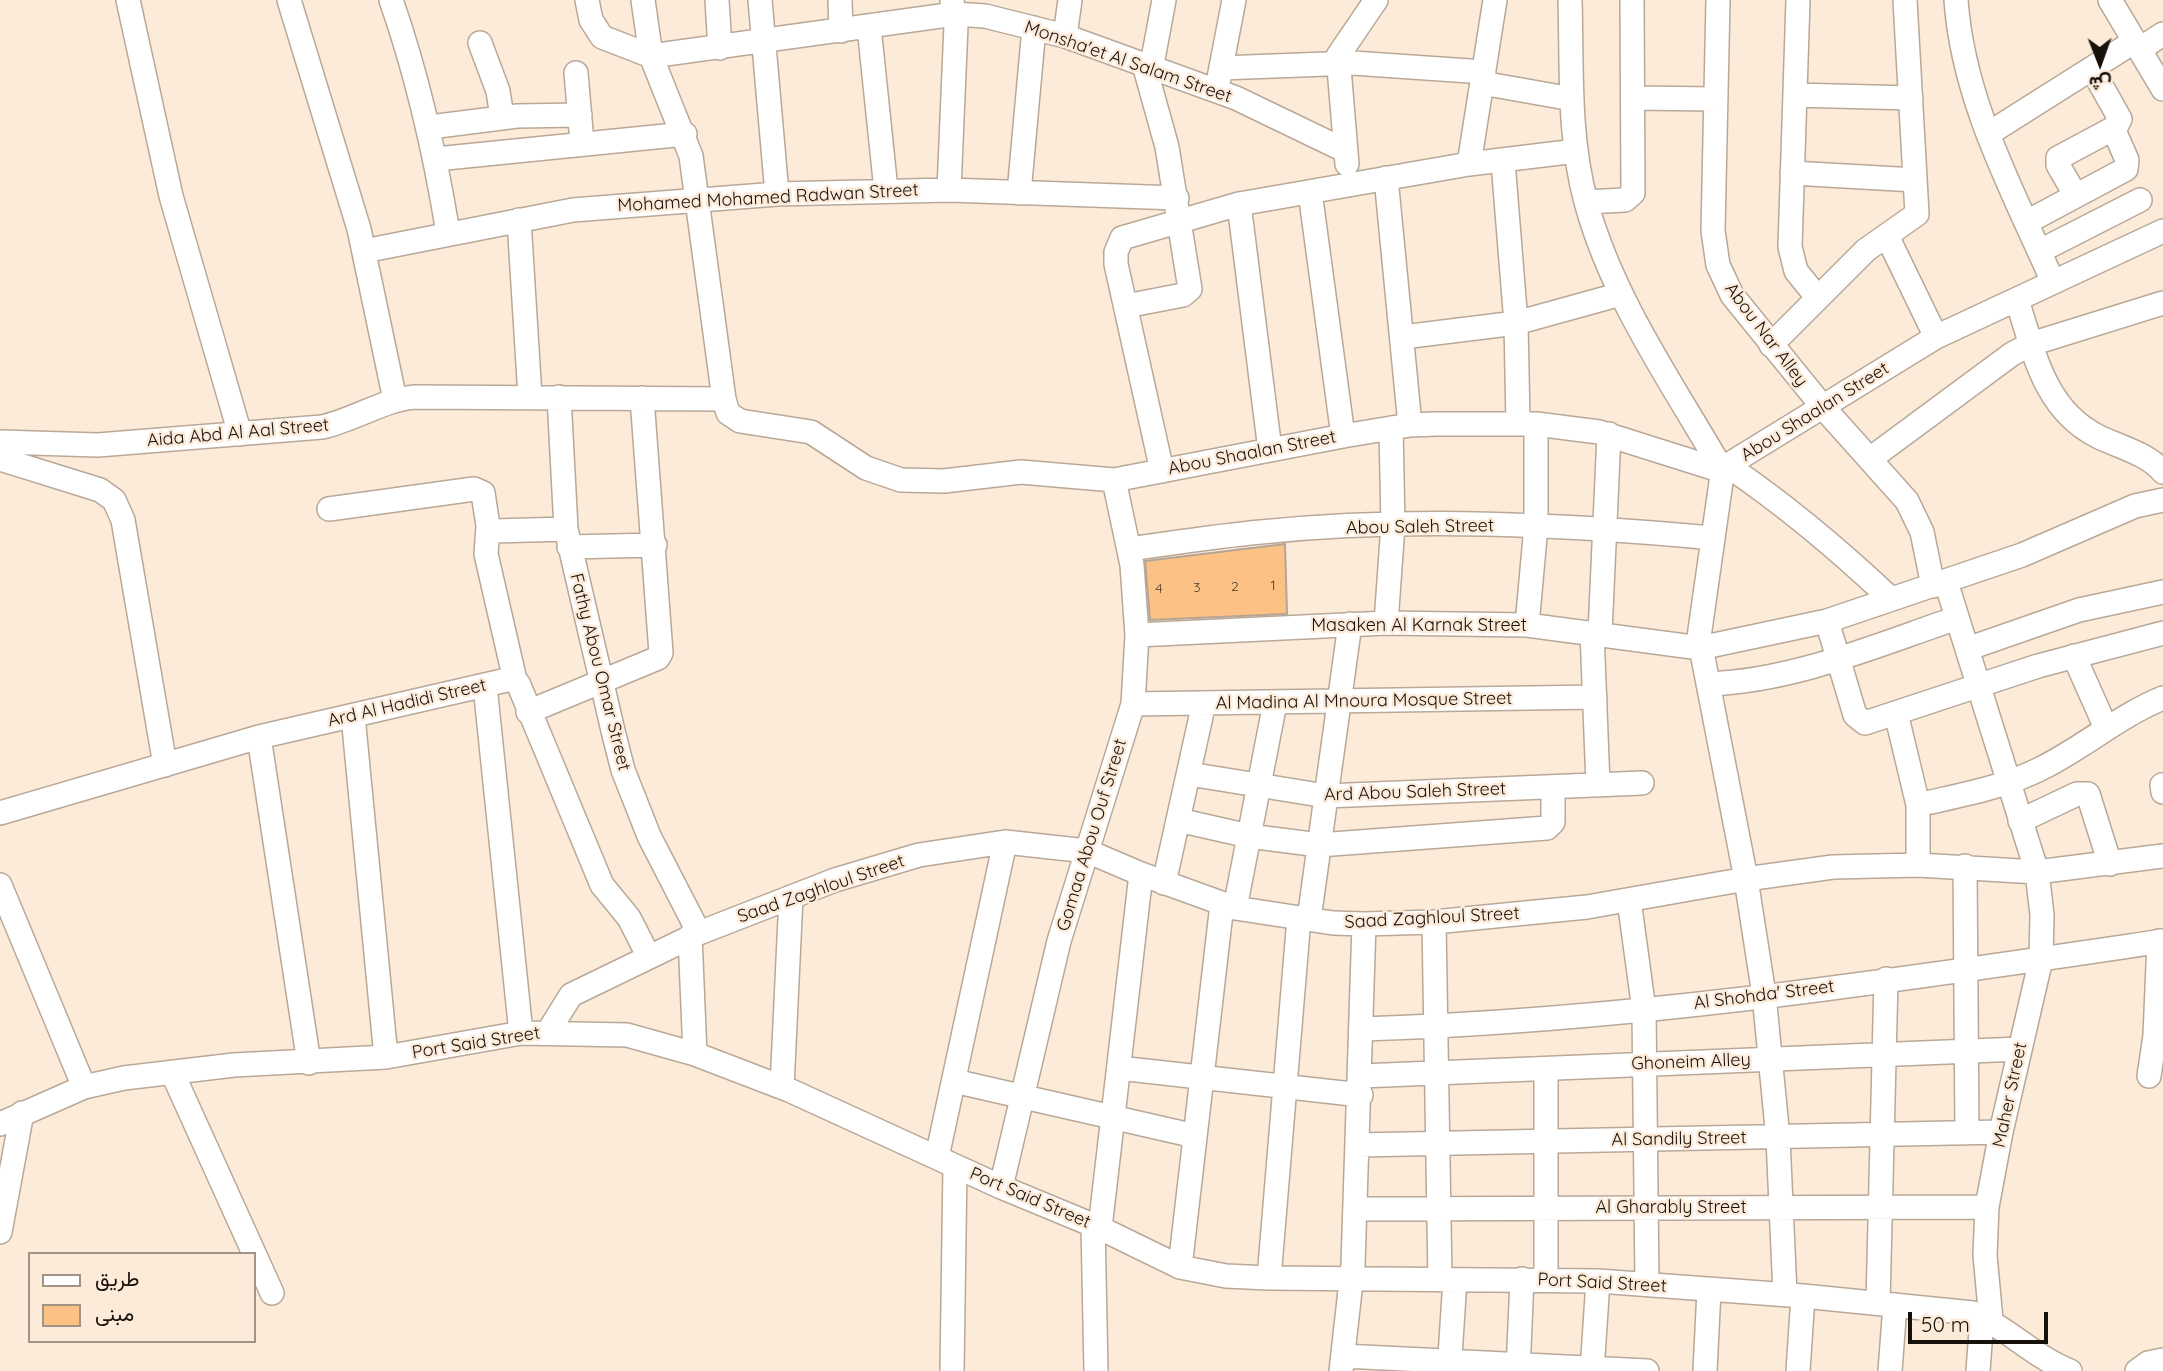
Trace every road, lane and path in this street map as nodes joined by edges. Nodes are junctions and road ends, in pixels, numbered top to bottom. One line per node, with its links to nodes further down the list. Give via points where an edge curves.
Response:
1 (128, 0): 100 (street, via 171,196)
2 (289, 0): 79 (street)
3 (391, 0): 48 (street)
4 (587, 0): 32 (street, via 591,20 602,37)
5 (643, 0): 32 (street)
6 (717, 0): 31 (street)
7 (760, 0): 28 (street)
8 (840, 0): 25 (street)
9 (1070, 0): 27 (street)
10 (1164, 0): 35 (street)
11 (1234, 0): 34 (street)
12 (1376, 0): 33 (street, via 1344,45)
13 (1495, 0): 38 (street)
14 (1570, 0): 44 (street)
15 (1632, 0): 42 (street)
16 (1718, 0): 45 (street, Abou Nar Alley)
17 (1798, 0): 41 (street)
18 (1905, 0): 43 (street)
19 (1956, 0): 51 (street, via 1966,71)
20 (2110, 0): 30 (street)
21 (953, 7): 22 (street, Monsha'et Al Salam Street); 24 (street, Monsha'et Al Salam Street); 63 (street)
22 (901, 11): 23 (street, Monsha'et Al Salam Street)
23 (869, 27): 25 (street, Monsha'et Al Salam Street); 62 (street)
24 (1034, 28): 27 (street, Monsha'et Al Salam Street); 65 (street)
25 (841, 31): 28 (street, Monsha'et Al Salam Street)
26 (2163, 34): 30 (street)
27 (1065, 36): 35 (street, Monsha'et Al Salam Street)
28 (764, 42): 31 (street, Monsha'et Al Salam Street); 66 (street)
29 (480, 43): 47 (street, via 498,91)
30 (2137, 45): 36 (street); 39 (street)
31 (720, 48): 32 (street, Monsha'et Al Salam Street)
32 (650, 56): 50 (street)
33 (1338, 63): 34 (street); 38 (street); 53 (street)
34 (1221, 68): 40 (street)
35 (1148, 69): 40 (street, Monsha'et Al Salam Street); 68 (street)
36 (2092, 69): 49 (street, via 2119,114 2119,123); 51 (street)
37 (576, 73): 46 (street)
38 (1483, 78): 44 (street); 57 (street)
39 (2163, 89)
40 (1217, 90): 53 (street, Monsha'et Al Salam Street)
41 (1795, 95): 43 (street); 58 (street)
42 (1633, 98): 45 (street); 71 (street, via 1633,193 1625,200)
43 (1910, 98): 60 (street)
44 (1572, 99): 54 (street)
45 (1716, 99): 91 (street, Abou Nar Alley, via 1713,232 1718,265 1731,295)
46 (580, 115): 47 (street); 52 (street)
47 (502, 117): 48 (street)
48 (430, 127): 55 (street)
49 (2113, 128): 67 (street, via 2128,163 2126,169); 67 (street, via 2057,159)
50 (685, 134): 52 (street); 69 (street)
51 (1988, 134): 75 (street)
52 (583, 144): 55 (street)
53 (1346, 151): 61 (street)
54 (1576, 151): 56 (street); 71 (street)
55 (436, 159): 77 (street)
56 (1503, 162): 57 (street); 87 (street)
57 (1469, 164): 59 (street)
58 (1792, 173): 60 (street); 83 (street, via 1792,260)
59 (1386, 178): 61 (street); 88 (street)
60 (1915, 180): 78 (street, via 1917,214)
61 (1349, 184): 64 (street)
62 (886, 190): 63 (street, Mohamed Mohamed Radwan Street); 66 (street, Mohamed Mohamed Radwan Street)
63 (949, 190): 65 (street, Mohamed Mohamed Radwan Street)
64 (1310, 192): 72 (street); 102 (street)
65 (1019, 193): 68 (street, Mohamed Mohamed Radwan Street)
66 (777, 194): 69 (street, Mohamed Mohamed Radwan Street)
67 (2076, 197): 75 (street)
68 (1177, 198): 74 (street)
69 (698, 200): 73 (street, Mohamed Mohamed Radwan Street, via 573,210); 96 (street)
70 (2140, 200): 80 (street)
71 (1586, 202): 82 (street)
72 (1239, 204): 74 (street); 104 (street)
73 (519, 220): 77 (street, Mohamed Mohamed Radwan Street); 92 (street)
74 (1180, 221): 85 (street, via 1129,236 1118,244 1116,264); 85 (street, via 1189,292)
75 (2027, 222): 80 (street)
76 (2163, 231): 81 (street, Abou Shaalan Street)
77 (448, 233): 79 (street, Mohamed Mohamed Radwan Street)
78 (1887, 236): 83 (street); 89 (street)
79 (365, 251): 95 (street)
80 (2040, 251): 81 (street)
81 (2053, 282): 84 (street, Abou Shaalan Street)
82 (1621, 294): 87 (street); 108 (street)
83 (1817, 297): 91 (street)
84 (2017, 300): 89 (street, Abou Shaalan Street); 90 (street)
85 (1126, 306): 109 (street)
86 (2162, 308): 90 (street)
87 (1516, 323): 88 (street); 98 (street)
88 (1403, 337): 99 (street)
89 (1936, 337): 97 (street, Abou Shaalan Street)
90 (2031, 344): 106 (street); 107 (street, via 2047,389 2068,416)
91 (1770, 345): 97 (street, Abou Nar Alley)
92 (530, 397): 93 (street, Aida Abd Al Aal Street); 95 (street, Aida Abd Al Aal Street)
93 (559, 397): 94 (street, Aida Abd Al Aal Street); 118 (street, Fathy Abou Omar Street)
94 (642, 398): 96 (street, Aida Abd Al Aal Street); 119 (street)
95 (395, 400): 100 (street, Aida Abd Al Aal Street, via 337,424)
96 (724, 400): 110 (street, Abou Shaalan Street, via 729,413 740,421 811,432 866,468 901,480 944,481 1021,472)
97 (1822, 406): 106 (street, Abou Nar Alley); 108 (street, Abou Shaalan Street)
98 (1527, 424): 99 (street, Abou Shaalan Street); 101 (street, Abou Shaalan Street); 115 (street)
99 (1401, 426): 102 (street, Abou Shaalan Street); 113 (street)
100 (240, 433): 103 (street, Aida Abd Al Aal Street, via 98,445)
101 (1609, 434): 108 (street, Abou Shaalan Street); 116 (street)
102 (1343, 436): 104 (street, Abou Shaalan Street)
103 (0, 442)
104 (1270, 450): 109 (street, Abou Shaalan Street)
105 (0, 459): 152 (street, via 100,490 114,500 123,520)
106 (1870, 459): 121 (street, Abou Nar Alley, via 1915,516)
107 (2161, 466)
108 (1724, 467): 117 (street); 123 (street, via 1801,518)
109 (1162, 471): 110 (street, Abou Shaalan Street)
110 (1114, 480): 120 (street, Gomaa Abou Ouf Street)
111 (2163, 500): 121 (street, Masaken Al Karnak Street, via 2135,506 2035,550)
112 (329, 509): 114 (street, via 474,489 483,493)
113 (1393, 525): 115 (street, Abou Saleh Street); 120 (street, Abou Saleh Street, via 1263,532); 126 (street)
114 (488, 526): 118 (street); 136 (street, via 486,554)
115 (1536, 526): 116 (street, Abou Saleh Street); 128 (street)
116 (1604, 528): 117 (street, Abou Saleh Street); 129 (street)
117 (1712, 537): 132 (street)
118 (568, 538): 119 (street); 137 (street, Fathy Abou Omar Street)
119 (655, 545): 137 (street, via 662,653)
120 (1129, 549): 131 (street, Gomaa Abou Ouf Street)
121 (1940, 584): 123 (street, Masaken Al Karnak Street); 124 (street, Abou Nar Alley)
122 (2163, 592): 133 (street, via 2079,610)
123 (1891, 599): 125 (street, Masaken Al Karnak Street)
124 (1957, 618): 133 (street, Abou Nar Alley); 135 (street)
125 (1827, 621): 132 (street, Masaken Al Karnak Street); 135 (street)
126 (1386, 623): 127 (street, Masaken Al Karnak Street); 128 (street, Masaken Al Karnak Street)
127 (1350, 624): 131 (street, Masaken Al Karnak Street); 143 (street)
128 (1527, 625): 129 (street, Masaken Al Karnak Street)
129 (1596, 632): 132 (street, Masaken Al Karnak Street); 141 (street)
130 (2163, 634): 134 (street)
131 (1137, 635): 146 (street, Gomaa Abou Ouf Street)
132 (1700, 648): 138 (street)
133 (1967, 649): 140 (street, Abou Nar Alley)
134 (2074, 656): 140 (street); 150 (street)
135 (1838, 659): 138 (street, via 1746,681); 148 (street, via 1857,719 1866,723)
136 (515, 680): 139 (street, Ard Al Hadidi Street); 147 (street)
137 (601, 680): 147 (street); 183 (street, Fathy Abou Omar Street, via 635,803)
138 (1708, 684): 174 (street)
139 (485, 685): 149 (street, Ard Al Hadidi Street); 194 (street)
140 (1978, 686): 148 (street); 155 (street, Maher Street)
141 (1595, 697): 143 (street, Al Madina Al Mnoura Mosque Street); 156 (street)
142 (2163, 699): 150 (street)
143 (1340, 702): 145 (street, Al Madina Al Mnoura Mosque Street); 159 (street)
144 (1204, 703): 145 (street, Al Madina Al Mnoura Mosque Street); 146 (street, Al Madina Al Mnoura Mosque Street); 153 (street)
145 (1275, 703): 157 (street)
146 (1133, 704): 167 (street, Gomaa Abou Ouf Street)
147 (528, 712): 185 (street, via 602,885 629,918)
148 (1896, 713): 160 (street)
149 (353, 716): 151 (street, Ard Al Hadidi Street); 199 (street)
150 (2106, 728): 155 (street)
151 (259, 737): 152 (street, Ard Al Hadidi Street); 201 (street)
152 (165, 765): 161 (street, Ard Al Hadidi Street)
153 (1189, 774): 157 (street, Ard Abou Saleh Street); 162 (street)
154 (1642, 783): 156 (street, Ard Abou Saleh Street)
155 (2008, 784): 160 (street); 163 (street, Maher Street)
156 (1598, 785): 158 (street, Ard Abou Saleh Street)
157 (1258, 787): 159 (street, Ard Abou Saleh Street); 164 (street)
158 (1553, 787): 159 (street, Ard Abou Saleh Street); 166 (street, via 1553,822 1547,828)
159 (1326, 796): 166 (street)
160 (1918, 805): 170 (street)
161 (0, 813)
162 (1178, 820): 164 (street); 175 (street)
163 (2020, 821): 169 (street, via 2081,793 2090,797); 172 (street, Maher Street)
164 (1249, 836): 166 (street); 179 (street)
165 (1005, 842): 167 (street, Saad Zaghloul Street); 177 (street, Saad Zaghloul Street, via 919,855); 209 (street)
166 (1319, 845): 180 (street)
167 (1087, 851): 173 (street, Saad Zaghloul Street); 214 (street, Gomaa Abou Ouf Street, via 1059,941)
168 (2163, 856): 169 (street, Saad Zaghloul Street)
169 (2110, 864): 172 (street, Saad Zaghloul Street)
170 (1918, 865): 171 (street, Saad Zaghloul Street); 174 (street, Saad Zaghloul Street, via 1833,867)
171 (1965, 866): 172 (street, Saad Zaghloul Street); 187 (street)
172 (2037, 872): 186 (street, Maher Street)
173 (1141, 874): 175 (street, Saad Zaghloul Street); 203 (street)
174 (1746, 879): 178 (street, Saad Zaghloul Street); 189 (street)
175 (1164, 883): 179 (street, Saad Zaghloul Street)
176 (0, 885): 211 (street)
177 (791, 897): 183 (street, Saad Zaghloul Street); 212 (street)
178 (1629, 900): 181 (street, Saad Zaghloul Street); 190 (street)
179 (1228, 906): 180 (street, Saad Zaghloul Street); 208 (street)
180 (1304, 918): 182 (street, Saad Zaghloul Street); 213 (street)
181 (1434, 922): 182 (street, Saad Zaghloul Street); 191 (street)
182 (1364, 924): 192 (street)
183 (694, 934): 185 (street, Saad Zaghloul Street); 197 (street)
184 (2161, 941): 186 (street, Al Shohda' Street); 207 (street)
185 (649, 957): 193 (street, Saad Zaghloul Street, via 571,995)
186 (2041, 959): 187 (street, Al Shohda' Street); 195 (street, Maher Street)
187 (1966, 969): 188 (street, Al Shohda' Street); 196 (street)
188 (1886, 979): 189 (street, Al Shohda' Street); 198 (street)
189 (1764, 995): 190 (street, Al Shohda' Street); 200 (street)
190 (1644, 1010): 191 (street, Al Shohda' Street); 202 (street)
191 (1436, 1027): 192 (street, Al Shohda' Street); 206 (street)
192 (1362, 1029): 210 (street)
193 (548, 1032): 194 (street, Port Said Street); 197 (street, Port Said Street, via 627,1035)
194 (521, 1033): 199 (street, Port Said Street)
195 (2020, 1049): 196 (street, Ghoneim Alley); 218 (street, Maher Street)
196 (1966, 1051): 198 (street, Ghoneim Alley); 219 (street)
197 (695, 1054): 212 (street, Port Said Street)
198 (1884, 1055): 200 (street, Ghoneim Alley); 220 (street)
199 (386, 1058): 201 (street, Port Said Street)
200 (1772, 1059): 202 (street, Ghoneim Alley); 222 (street)
201 (309, 1063): 205 (street, Port Said Street)
202 (1645, 1064): 204 (street, Ghoneim Alley); 223 (street)
203 (1119, 1068): 208 (street, Ghoneim Alley); 216 (street)
204 (1546, 1069): 206 (street, Ghoneim Alley); 224 (street)
205 (172, 1072): 211 (street, Port Said Street); 238 (street)
206 (1437, 1073): 210 (street, Ghoneim Alley); 225 (street)
207 (2149, 1076)
208 (1202, 1077): 213 (street, Ghoneim Alley); 221 (street)
209 (954, 1081): 214 (street); 227 (street)
210 (1361, 1086): 213 (street, Ghoneim Alley); 226 (street)
211 (84, 1087): 215 (street, Port Said Street)
212 (782, 1087): 227 (street, Port Said Street)
213 (1285, 1087): 241 (street)
214 (1024, 1097): 216 (street); 228 (street, Gomaa Abou Ouf Street)
215 (22, 1113): 217 (street, Port Said Street); 237 (street)
216 (1113, 1117): 221 (street); 236 (street)
217 (0, 1124)
218 (2001, 1132): 219 (street, Al Sandily Street); 230 (street, Maher Street)
219 (1967, 1133): 220 (street, Al Sandily Street)
220 (1882, 1135): 222 (street, Al Sandily Street); 229 (street)
221 (1195, 1136): 240 (street)
222 (1778, 1138): 223 (street, Al Sandily Street); 232 (street)
223 (1646, 1139): 224 (street, Al Sandily Street); 231 (street)
224 (1546, 1141): 225 (street, Al Sandily Street); 235 (street)
225 (1438, 1143): 226 (street, Al Sandily Street); 234 (street)
226 (1358, 1145): 233 (street)
227 (946, 1162): 228 (street, Port Said Street); 257 (street)
228 (1001, 1187): 236 (street, Port Said Street)
229 (1880, 1207): 230 (street, Al Gharably Street); 232 (street, Al Gharably Street); 251 (street)
230 (1987, 1207): 252 (street, Maher Street)
231 (1646, 1208): 232 (street, Al Gharably Street); 235 (street, Al Gharably Street); 247 (street)
232 (1781, 1208): 250 (street)
233 (1355, 1209): 234 (street, Al Gharably Street); 242 (street)
234 (1439, 1209): 235 (street, Al Gharably Street); 244 (street)
235 (1546, 1209): 245 (street)
236 (1097, 1227): 240 (street, Port Said Street); 258 (street)
237 (0, 1232)
238 (253, 1252)
239 (256, 1258): 249 (street)
240 (1180, 1267): 241 (street, Port Said Street)
241 (1269, 1278): 242 (street, Port Said Street)
242 (1352, 1279): 244 (street, Port Said Street); 253 (street)
243 (1522, 1279): 244 (street, Port Said Street); 245 (street, Port Said Street); 255 (street)
244 (1447, 1280): 254 (street)
245 (1546, 1280): 246 (street, Port Said Street)
246 (1598, 1282): 247 (street, Port Said Street); 256 (street)
247 (1647, 1284): 248 (street, Port Said Street)
248 (1709, 1290): 250 (street, Port Said Street); 260 (street)
249 (272, 1293)
250 (1794, 1295): 251 (street, Port Said Street); 261 (street)
251 (1886, 1304): 252 (street, Port Said Street); 262 (street)
252 (1986, 1318): 263 (street, Maher Street); 264 (street, Port Said Street, via 2025,1347)
253 (1342, 1364): 254 (street)
254 (1450, 1366): 255 (street)
255 (1518, 1368): 256 (street)
256 (1592, 1370): 259 (street)
257 (951, 1371)
258 (1096, 1371)
259 (1647, 1371)
260 (1705, 1371)
261 (1798, 1371)
262 (1890, 1371)
263 (1978, 1371)
264 (2070, 1371)

